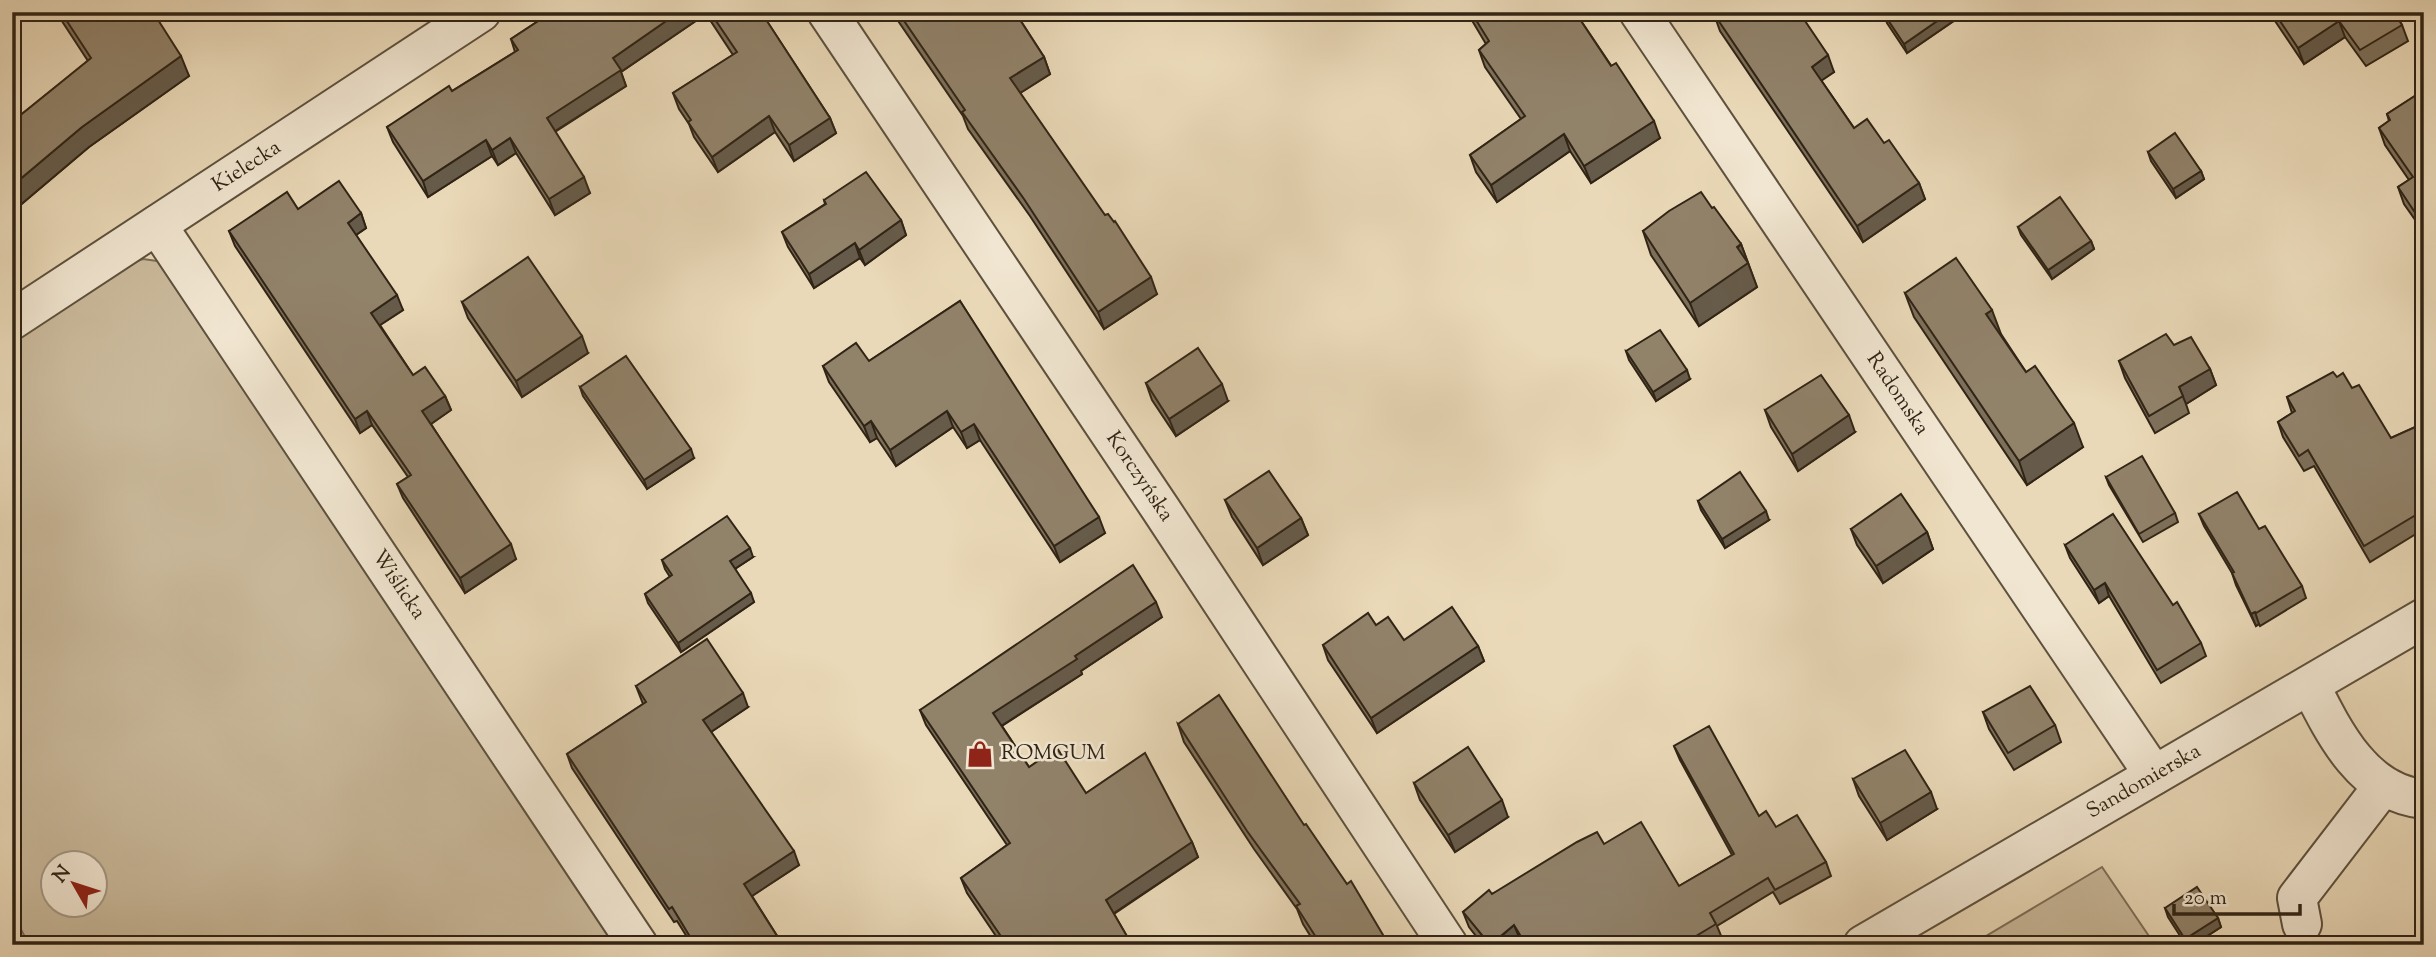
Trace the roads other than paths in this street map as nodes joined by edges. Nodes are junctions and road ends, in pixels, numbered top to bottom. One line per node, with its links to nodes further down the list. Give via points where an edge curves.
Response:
1 (481, 12): 4 (street, Kielecka)
2 (827, 12): 13 (street, Korczyńska)
3 (1639, 12): 8 (street, Radomska)
4 (157, 225): 5 (street, Kielecka); 12 (street, Wiślicka)
5 (12, 320)
6 (2424, 618): 7 (street, Sandomierska)
7 (2310, 685): 8 (street, Sandomierska); 9 (street, via 2354,759)
8 (2154, 775): 14 (street, Sandomierska)
9 (2383, 786): 10 (street, via 2402,796); 11 (street, via 2297,898)
10 (2424, 799)
11 (2302, 924)
12 (638, 945)
13 (1448, 945)
14 (1863, 945)

